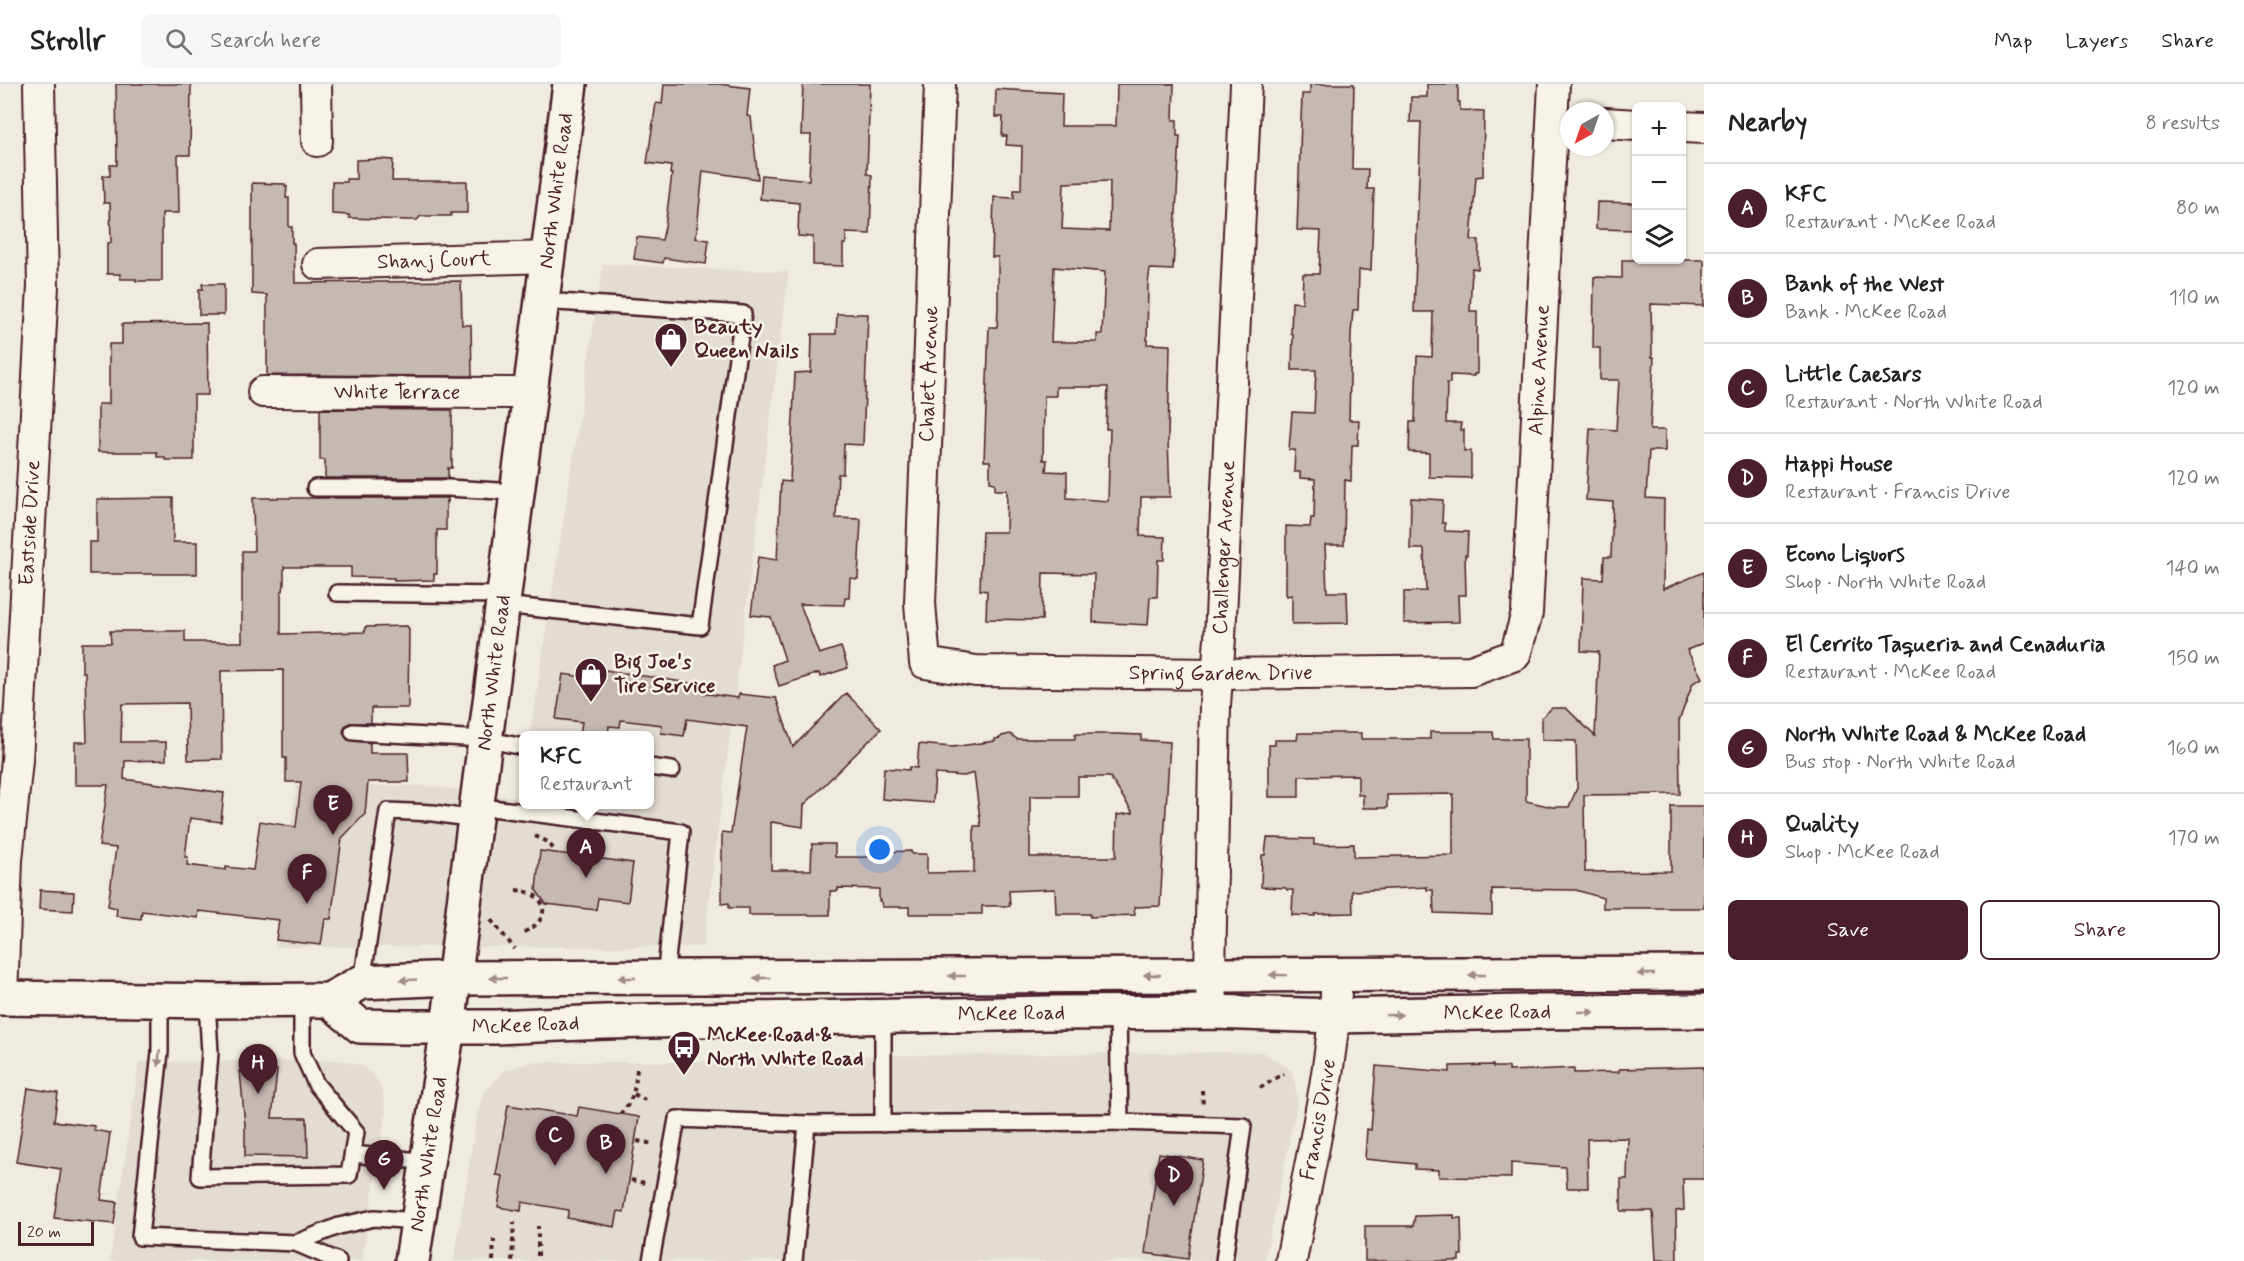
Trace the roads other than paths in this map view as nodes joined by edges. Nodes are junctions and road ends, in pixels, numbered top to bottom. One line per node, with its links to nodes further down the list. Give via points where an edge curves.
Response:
1 (39, 84): 38 (street, Eastside Drive, via 42,286)
2 (316, 84): 13 (street)
3 (570, 84): 14 (main road, North White Road)
4 (940, 84): 24 (street, Chalet Avenue, via 920,603)
5 (1246, 84): 25 (street, Challenger Avenue)
6 (1554, 84): 7 (street, Alpine Avenue)
7 (1560, 116)
8 (1614, 124): 9 (street)
9 (1632, 125)
10 (1686, 127): 11 (street)
11 (1704, 128)
12 (1560, 135): 23 (street, Alpine Avenue, via 1527,613)
13 (317, 141)
14 (548, 257): 15 (street, Shanj Court); 16 (main road, North White Road)
15 (318, 264)
16 (542, 301): 18 (main road, North White Road); 22 (lane, via 743,315 700,626)
17 (262, 392): 18 (street, White Terrace)
18 (530, 393): 20 (main road, North White Road)
19 (315, 488): 20 (lane)
20 (517, 492): 22 (main road, North White Road)
21 (337, 592): 22 (lane)
22 (503, 600): 27 (main road, North White Road)
23 (1515, 655): 25 (street, Spring Garden Drive, via 1471,671)
24 (925, 663): 25 (street, Spring Garden Drive, via 976,671)
25 (1217, 674): 33 (street, Challenger Avenue)
26 (353, 732): 27 (lane)
27 (485, 739): 28 (lane); 31 (main road, North White Road)
28 (519, 746)
29 (654, 768): 30 (lane)
30 (672, 770)
31 (476, 812): 35 (main road, North White Road); 36 (lane, via 681,832); 37 (lane, via 388,811)
32 (1704, 973): 34 (main road, McKee Road, one-way to 34)
33 (1210, 975): 34 (main road, McKee Road, one-way to 33); 36 (main road, McKee Road, one-way to 36); 43 (street, Challenger Avenue)
34 (1337, 976): 46 (street, Francis Drive)
35 (454, 978): 36 (main road, McKee Road, one-way to 35); 37 (main road, McKee Road, one-way to 37); 47 (main road, North White Road)
36 (665, 978)
37 (362, 982): 40 (main road, McKee Road)
38 (1, 998): 39 (main road, McKee Road)
39 (160, 999): 41 (main road, McKee Road); 54 (lane, one-way to 54, via 160,1052 140,1237)
40 (316, 999): 41 (main road, McKee Road); 47 (main road, McKee Road, via 360,1026); 51 (lane, via 302,1053 316,1084 356,1132)
41 (207, 1001): 51 (lane, via 210,1053 200,1177 349,1175)
42 (1704, 1011): 46 (main road, McKee Road, one-way to 42)
43 (1213, 1012): 44 (main road, McKee Road); 46 (main road, McKee Road)
44 (1118, 1013): 45 (main road, McKee Road); 48 (lane)
45 (883, 1016): 47 (main road, McKee Road); 50 (lane)
46 (1335, 1016): 60 (street, Francis Drive)
47 (448, 1027): 52 (main road, North White Road)
48 (1120, 1122): 50 (lane); 59 (lane, via 1243,1126)
49 (807, 1124): 50 (lane); 57 (lane, via 677,1119); 58 (lane)
50 (883, 1124)
51 (353, 1154): 52 (lane)
52 (428, 1162): 53 (main road, North White Road)
53 (418, 1221): 54 (lane, via 374,1218 339,1226); 56 (main road, North White Road)
54 (296, 1243): 55 (lane)
55 (338, 1261)
56 (412, 1261)
57 (651, 1261)
58 (794, 1261)
59 (1224, 1261)
60 (1291, 1261)

